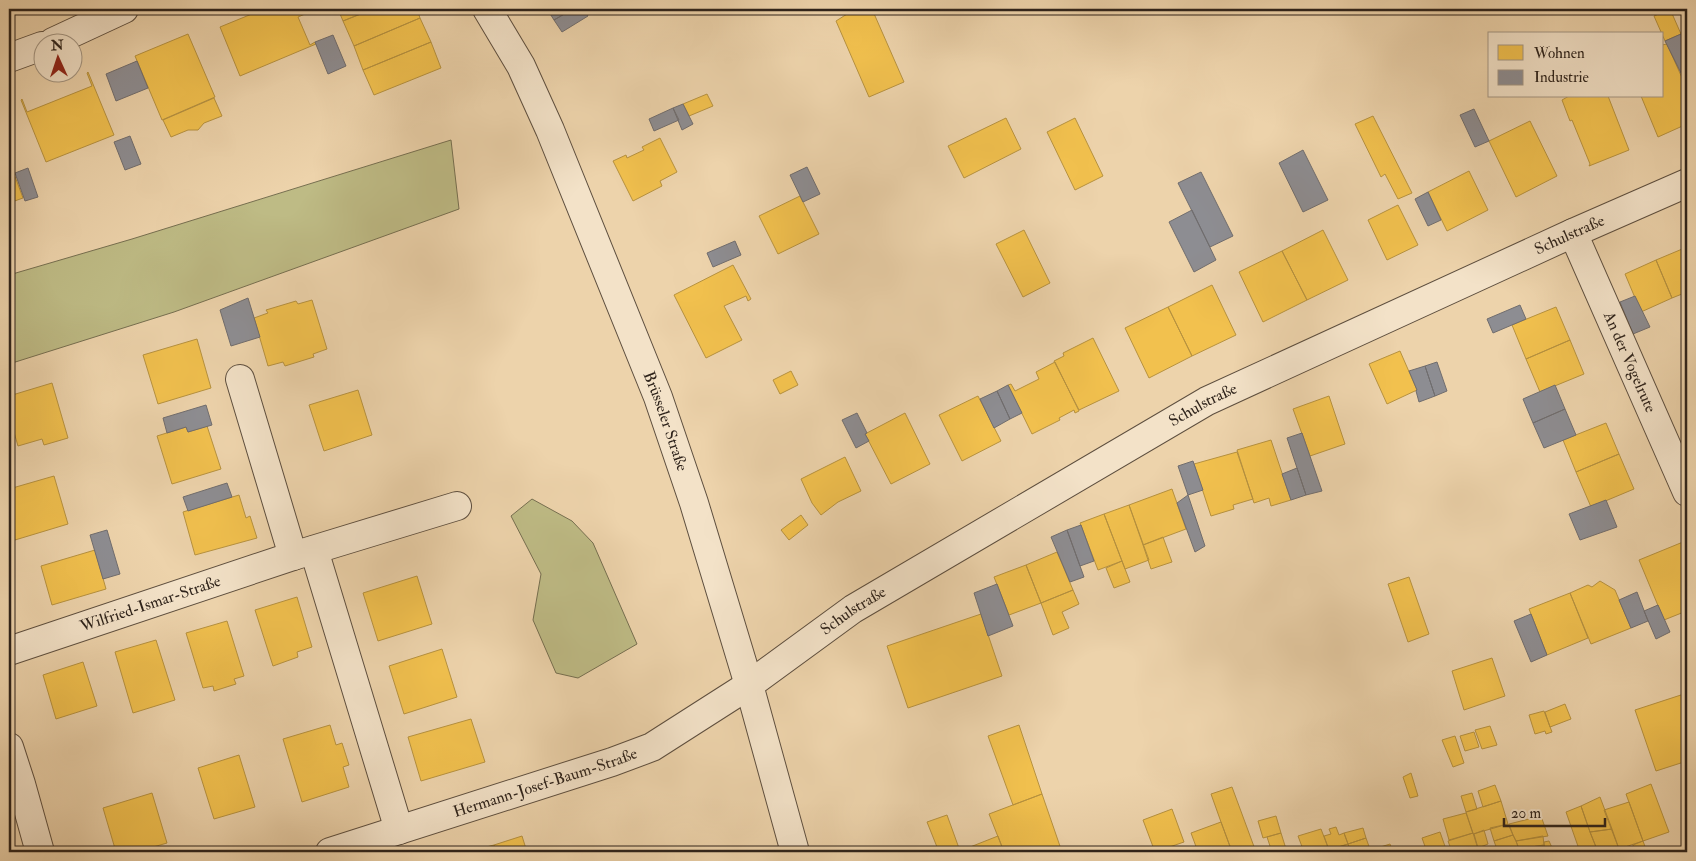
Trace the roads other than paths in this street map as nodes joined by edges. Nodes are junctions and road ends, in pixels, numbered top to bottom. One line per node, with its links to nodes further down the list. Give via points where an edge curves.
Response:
1 (124, 9): 3 (street)
2 (487, 9): 13 (street, Brüsseler Straße, via 521,66 550,130 658,397)
3 (75, 32)
4 (32, 50): 5 (street)
5 (9, 58)
6 (1687, 183): 7 (street, Schulstraße)
7 (1573, 233): 9 (street, An der Vogelrute); 13 (street, Schulstraße, via 1207,401 853,609)
8 (240, 379): 11 (street)
9 (1687, 492)
10 (457, 506): 11 (street, Wilfried-Ismar-Straße)
11 (303, 553): 12 (street, Wilfried-Ismar-Straße); 16 (street)
12 (9, 651)
13 (749, 685): 16 (street, Hermann-Josef-Baum-Straße, via 652,747); 19 (street, Brüsseler Straße)
14 (9, 747): 15 (street)
15 (15, 785): 17 (street)
16 (399, 830): 18 (street, Hermann-Josef-Baum-Straße)
17 (40, 852)
18 (330, 852)
19 (795, 852)

